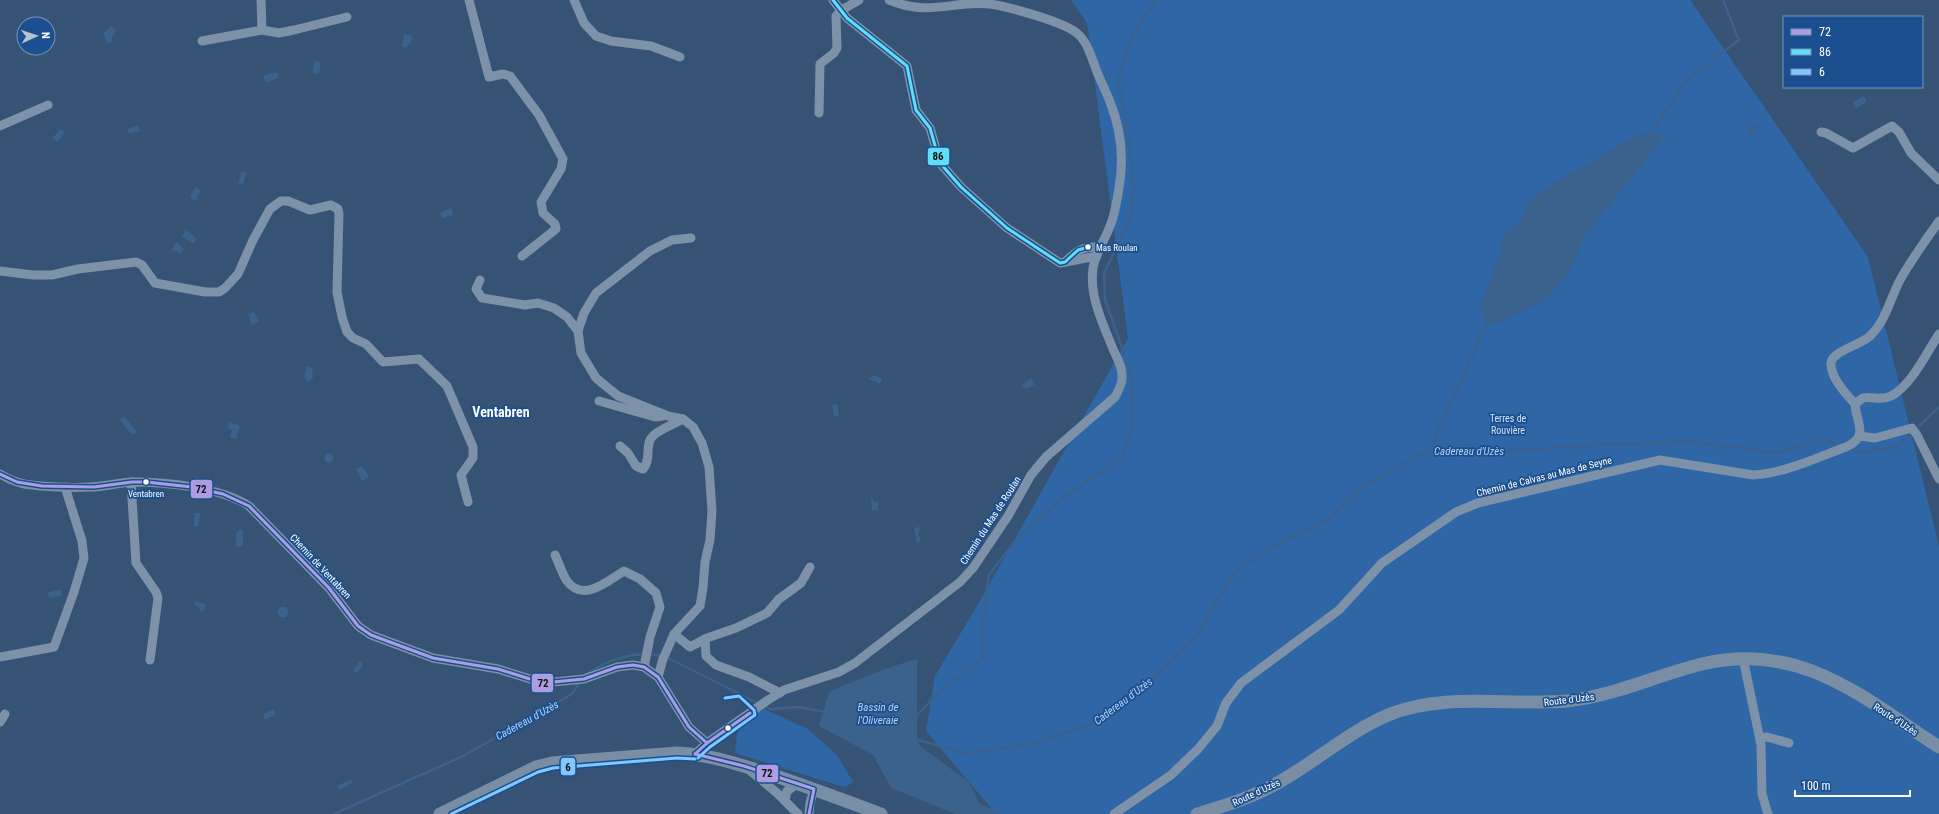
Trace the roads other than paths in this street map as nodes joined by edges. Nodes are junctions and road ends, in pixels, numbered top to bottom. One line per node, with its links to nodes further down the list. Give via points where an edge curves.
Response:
1 (260, 0): 9 (street)
2 (469, 0): 20 (street, via 489,77 503,74 510,76 539,116 563,160 541,202 543,213 555,224 556,229)
3 (574, 0): 11 (street, via 584,23 596,36 651,46)
4 (833, 0): 7 (street)
5 (859, 0): 7 (street)
6 (889, 0): 19 (street, Chemin du Mas de Roulan, via 917,8 977,2 998,5 1067,26 1079,34 1110,101 1117,122 1121,153 1119,187 1110,226)
7 (840, 11): 13 (street, via 836,16 837,48 820,64); 19 (street, via 907,66 916,110 930,128 940,163 961,187 1007,228 1060,263)
8 (347, 17): 9 (street, via 279,33)
9 (262, 30): 10 (street)
10 (202, 41)
11 (680, 57)
12 (48, 105): 14 (street)
13 (819, 113)
14 (0, 126)
15 (1821, 132): 16 (street, via 1826,132 1853,148 1892,126 1899,132 1911,152)
16 (1939, 180)
17 (1939, 221): 26 (street, via 1900,281 1879,326 1870,337 1836,354 1831,361 1832,371)
18 (691, 238): 23 (street, via 672,240 650,250 596,293 584,313)
19 (1098, 252): 45 (street, Chemin du Mas de Roulan, via 1093,269 1094,293 1122,376 1121,386 1115,397 1046,457 1031,475 973,568 960,582 855,663 839,672)
20 (522, 256)
21 (0, 271): 35 (street, via 52,275 136,262 142,264 155,283 219,292 238,274 262,219 270,209 281,201 288,201 310,210 332,205 338,208 339,214 337,292 347,332 366,344 383,362 419,359 447,386 473,447 473,458 462,475)
22 (480, 280): 23 (street, via 476,289 482,298 525,305 538,303 554,308 567,317)
23 (578, 331): 27 (street, via 581,353 596,378 618,396)
24 (1939, 334): 26 (street, via 1900,391 1885,398 1863,398)
25 (599, 401): 27 (street, via 655,417)
26 (1855, 404): 29 (street, via 1860,424)
27 (668, 416): 28 (street)
28 (683, 419): 30 (street, via 652,436 647,465 643,468 636,466); 38 (street, via 693,427 702,443 709,466 712,511 700,606)
29 (1859, 436): 32 (street, via 1875,438 1912,428); 57 (street, Chemin de Calvas au Mas de Seyne, via 1854,443 1846,447 1768,474 1740,474 1660,460 1478,503 1456,512 1382,564 1338,610 1241,683 1226,703 1217,726 1198,749 1172,775)
30 (620, 446)
31 (0, 474): 34 (street, Chemin de Ventabren, via 18,482)
32 (1939, 479)
33 (131, 482): 34 (street, Chemin de Ventabren); 42 (street, via 136,563 158,598); 43 (street, Chemin de Ventabren, via 205,489 238,499 249,506 329,588 358,626 371,635 433,658 498,669 543,682 581,680 617,666 633,665)
34 (65, 487): 40 (street, via 82,540 84,558 54,648)
35 (468, 502)
36 (555, 555): 43 (street, via 568,581 578,589 592,590 624,570 640,579 656,593 660,607)
37 (810, 567): 39 (street, via 801,583 779,599 767,613)
38 (674, 634): 39 (street, via 690,647); 44 (street)
39 (704, 640): 45 (street, via 706,656 716,665 749,677)
40 (0, 657)
41 (1743, 658): 46 (street); 49 (main road, Route d'Uzès, via 1782,661 1808,668 1832,679); 61 (main road, Route d'Uzès, via 1702,664 1622,689 1570,700 1464,701 1414,706 1361,729 1274,786 1242,800)
42 (150, 660)
43 (644, 668): 44 (street, Chemin de Ventabren)
44 (658, 677): 47 (street, Chemin de Ventabren, via 689,727)
45 (780, 693): 47 (street, Chemin du Mas de Roulan)
46 (1760, 738): 48 (street, via 1767,737); 62 (street, via 1762,794)
47 (707, 743): 50 (street, Chemin du Mas de Roulan)
48 (1789, 743)
49 (1939, 747)
50 (696, 754): 51 (main road); 58 (main road, via 677,753 552,763 536,768)
51 (744, 766): 52 (main road); 54 (street)
52 (798, 783): 53 (main road); 54 (street, via 787,792)
53 (814, 789): 55 (street); 60 (main road)
54 (785, 801): 56 (street)
55 (810, 803): 56 (street); 59 (street)
56 (795, 812)
57 (1118, 813)
58 (440, 814)
59 (809, 814)
60 (882, 814)
61 (1197, 814)
62 (1768, 814)

